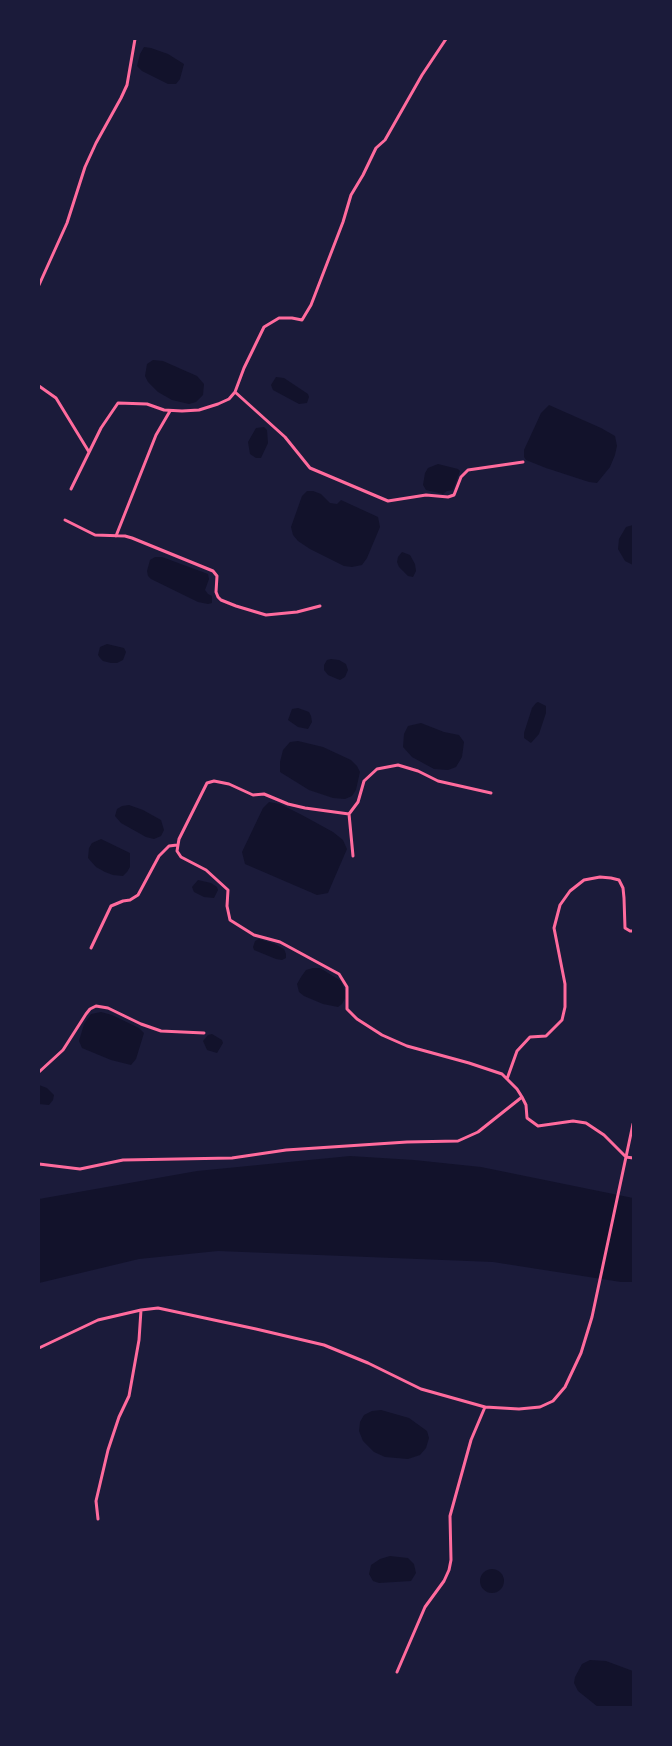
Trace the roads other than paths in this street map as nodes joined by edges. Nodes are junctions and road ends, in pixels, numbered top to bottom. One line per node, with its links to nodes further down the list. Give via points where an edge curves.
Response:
1 (135, 39): 3 (street, via 127,84 85,167 67,223)
2 (446, 39): 5 (street, via 385,140 376,148 351,195 311,306 302,320 279,318 264,327)
3 (39, 285)
4 (39, 386): 7 (street, via 56,398)
5 (235, 392): 6 (street, via 229,399 208,408); 8 (street, via 285,437 310,468 388,501 454,495 461,477 468,470)
6 (170, 411): 7 (street, via 147,404 118,403); 11 (street, via 156,435)
7 (89, 452): 9 (street)
8 (523, 462)
9 (71, 489)
10 (65, 520): 11 (street, via 95,535)
11 (116, 536): 12 (street, via 132,538 213,571 217,576 218,597 236,606 266,615)
12 (320, 606)
13 (491, 793): 14 (street, via 438,781 398,764 377,769 364,781 358,802)
14 (349, 814): 15 (street, via 288,804 214,781 208,783); 16 (street)
15 (177, 846): 18 (street, via 169,846 159,856 138,895 111,906); 21 (street, via 181,857 206,870 228,890 230,920 254,935 280,942 339,974 347,987 347,1009 357,1019 407,1046 469,1062 502,1074)
16 (353, 856)
17 (633, 931): 21 (street, via 624,928 623,888 619,880 600,877 584,880 570,891 560,905 554,928 565,984 562,1020 546,1036 530,1038 517,1051)
18 (90, 948)
19 (204, 1033): 20 (street, via 161,1031 96,1006 86,1014 63,1050)
20 (39, 1072)
21 (507, 1079): 22 (street)
22 (522, 1097): 24 (street, via 527,1118 538,1126 573,1121 586,1123 604,1135); 26 (street, via 478,1132 458,1141 320,1147 232,1158 123,1160 80,1169)
23 (633, 1124): 24 (street)
24 (626, 1157): 25 (street); 29 (street, via 592,1317 581,1353 565,1388 553,1401 540,1407)
25 (633, 1158)
26 (39, 1164)
27 (141, 1310): 28 (street, via 98,1320); 29 (street, via 158,1308 324,1346 421,1389); 30 (street, via 130,1396 108,1450 96,1502)
28 (39, 1348)
29 (485, 1406): 31 (street, via 466,1454 450,1516 449,1570 425,1607)
30 (98, 1519)
31 (396, 1672)

